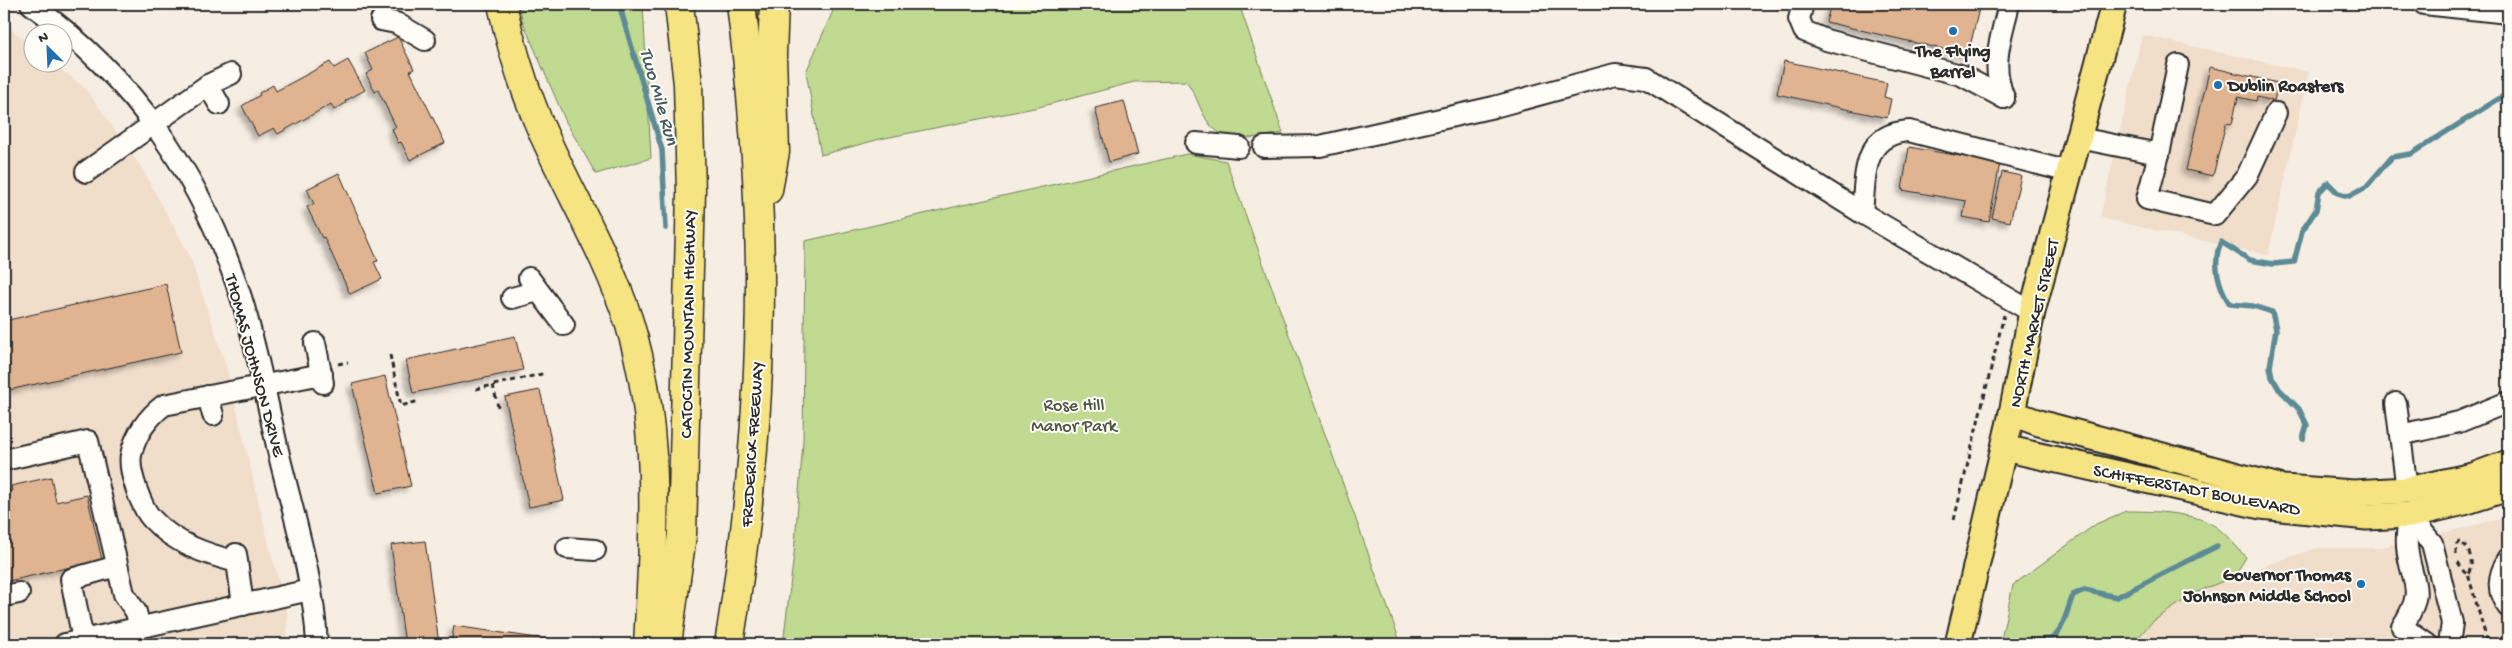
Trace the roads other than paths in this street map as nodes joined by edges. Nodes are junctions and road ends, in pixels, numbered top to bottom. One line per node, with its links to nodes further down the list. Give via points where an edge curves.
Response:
1 (31, 4): 18 (street, THOMAS JOHNSON DRIVE, via 82,43 132,94)
2 (502, 4): 52 (highway, via 538,120 597,241 640,362 648,407 655,489)
3 (679, 4): 53 (highway, CATOCTIN MOUNTAIN HIGHWAY, via 688,84 691,192 682,535)
4 (741, 4): 27 (highway, via 757,177)
5 (774, 4): 27 (highway, via 775,152)
6 (1803, 4): 7 (street, via 1799,19 1804,31 1826,40 1961,75 2004,98 1997,80 1996,62)
7 (2009, 4)
8 (2114, 4): 19 (main road, NORTH MARKET STREET)
9 (2424, 4): 10 (street)
10 (2508, 13)
11 (381, 20): 12 (street, via 396,23)
12 (425, 40)
13 (2178, 65): 23 (street)
14 (231, 74): 15 (street)
15 (208, 85): 16 (street); 18 (street)
16 (219, 104)
17 (2276, 113): 23 (street, via 2247,176 2215,215 2147,199)
18 (154, 123): 24 (street); 32 (street, THOMAS JOHNSON DRIVE, via 191,181 219,237 241,297)
19 (2079, 138): 23 (street); 25 (main road, NORTH MARKET STREET)
20 (1196, 143): 21 (street)
21 (1239, 147)
22 (1264, 147): 26 (street, via 1320,146 1494,107 1615,74 1646,78)
23 (2160, 154)
24 (86, 172)
25 (2070, 172): 26 (street, via 1909,131 1896,132 1881,139 1868,160); 29 (main road, NORTH MARKET STREET)
26 (1862, 213): 29 (street)
27 (759, 243): 54 (highway, FREDERICK FREEWAY, via 755,418)
28 (512, 298): 30 (street, via 533,284)
29 (2032, 312): 35 (main road, NORTH MARKET STREET)
30 (564, 325)
31 (315, 343): 32 (street, via 323,379)
32 (263, 384): 46 (street, THOMAS JOHNSON DRIVE); 47 (street, via 210,406 164,405 151,414 140,430 130,456 132,473 144,507 152,519 186,545 236,558)
33 (2396, 402): 36 (street)
34 (2508, 402): 36 (street, via 2460,422)
35 (2012, 413): 37 (main road, NORTH MARKET STREET); 41 (main road, SCHIFFERSTADT BOULEVARD, via 2283,488 2354,493)
36 (2400, 435): 41 (street)
37 (2004, 448): 41 (main road, SCHIFFERSTADT BOULEVARD, via 2261,506 2367,517); 55 (main road, NORTH MARKET STREET)
38 (4, 460): 45 (street, via 88,441)
39 (2508, 463): 41 (main road, SCHIFFERSTADT BOULEVARD)
40 (2508, 488): 41 (main road, SCHIFFERSTADT BOULEVARD, via 2464,502)
41 (2408, 502): 56 (street, via 2407,547 2417,593 2415,606 2402,627); 57 (street, via 2432,543 2452,623)
42 (567, 548): 43 (street)
43 (594, 550)
44 (2508, 559): 48 (street, via 2499,584)
45 (117, 566): 49 (street, via 124,594 136,612); 50 (street, via 71,579)
46 (310, 590): 47 (street); 51 (street, THOMAS JOHNSON DRIVE)
47 (243, 605): 49 (street)
48 (2508, 607)
49 (140, 628): 50 (street)
50 (74, 642)
51 (317, 644)
52 (648, 644)
53 (667, 644)
54 (729, 644)
55 (1958, 644)
56 (2427, 644)
57 (2449, 644)

